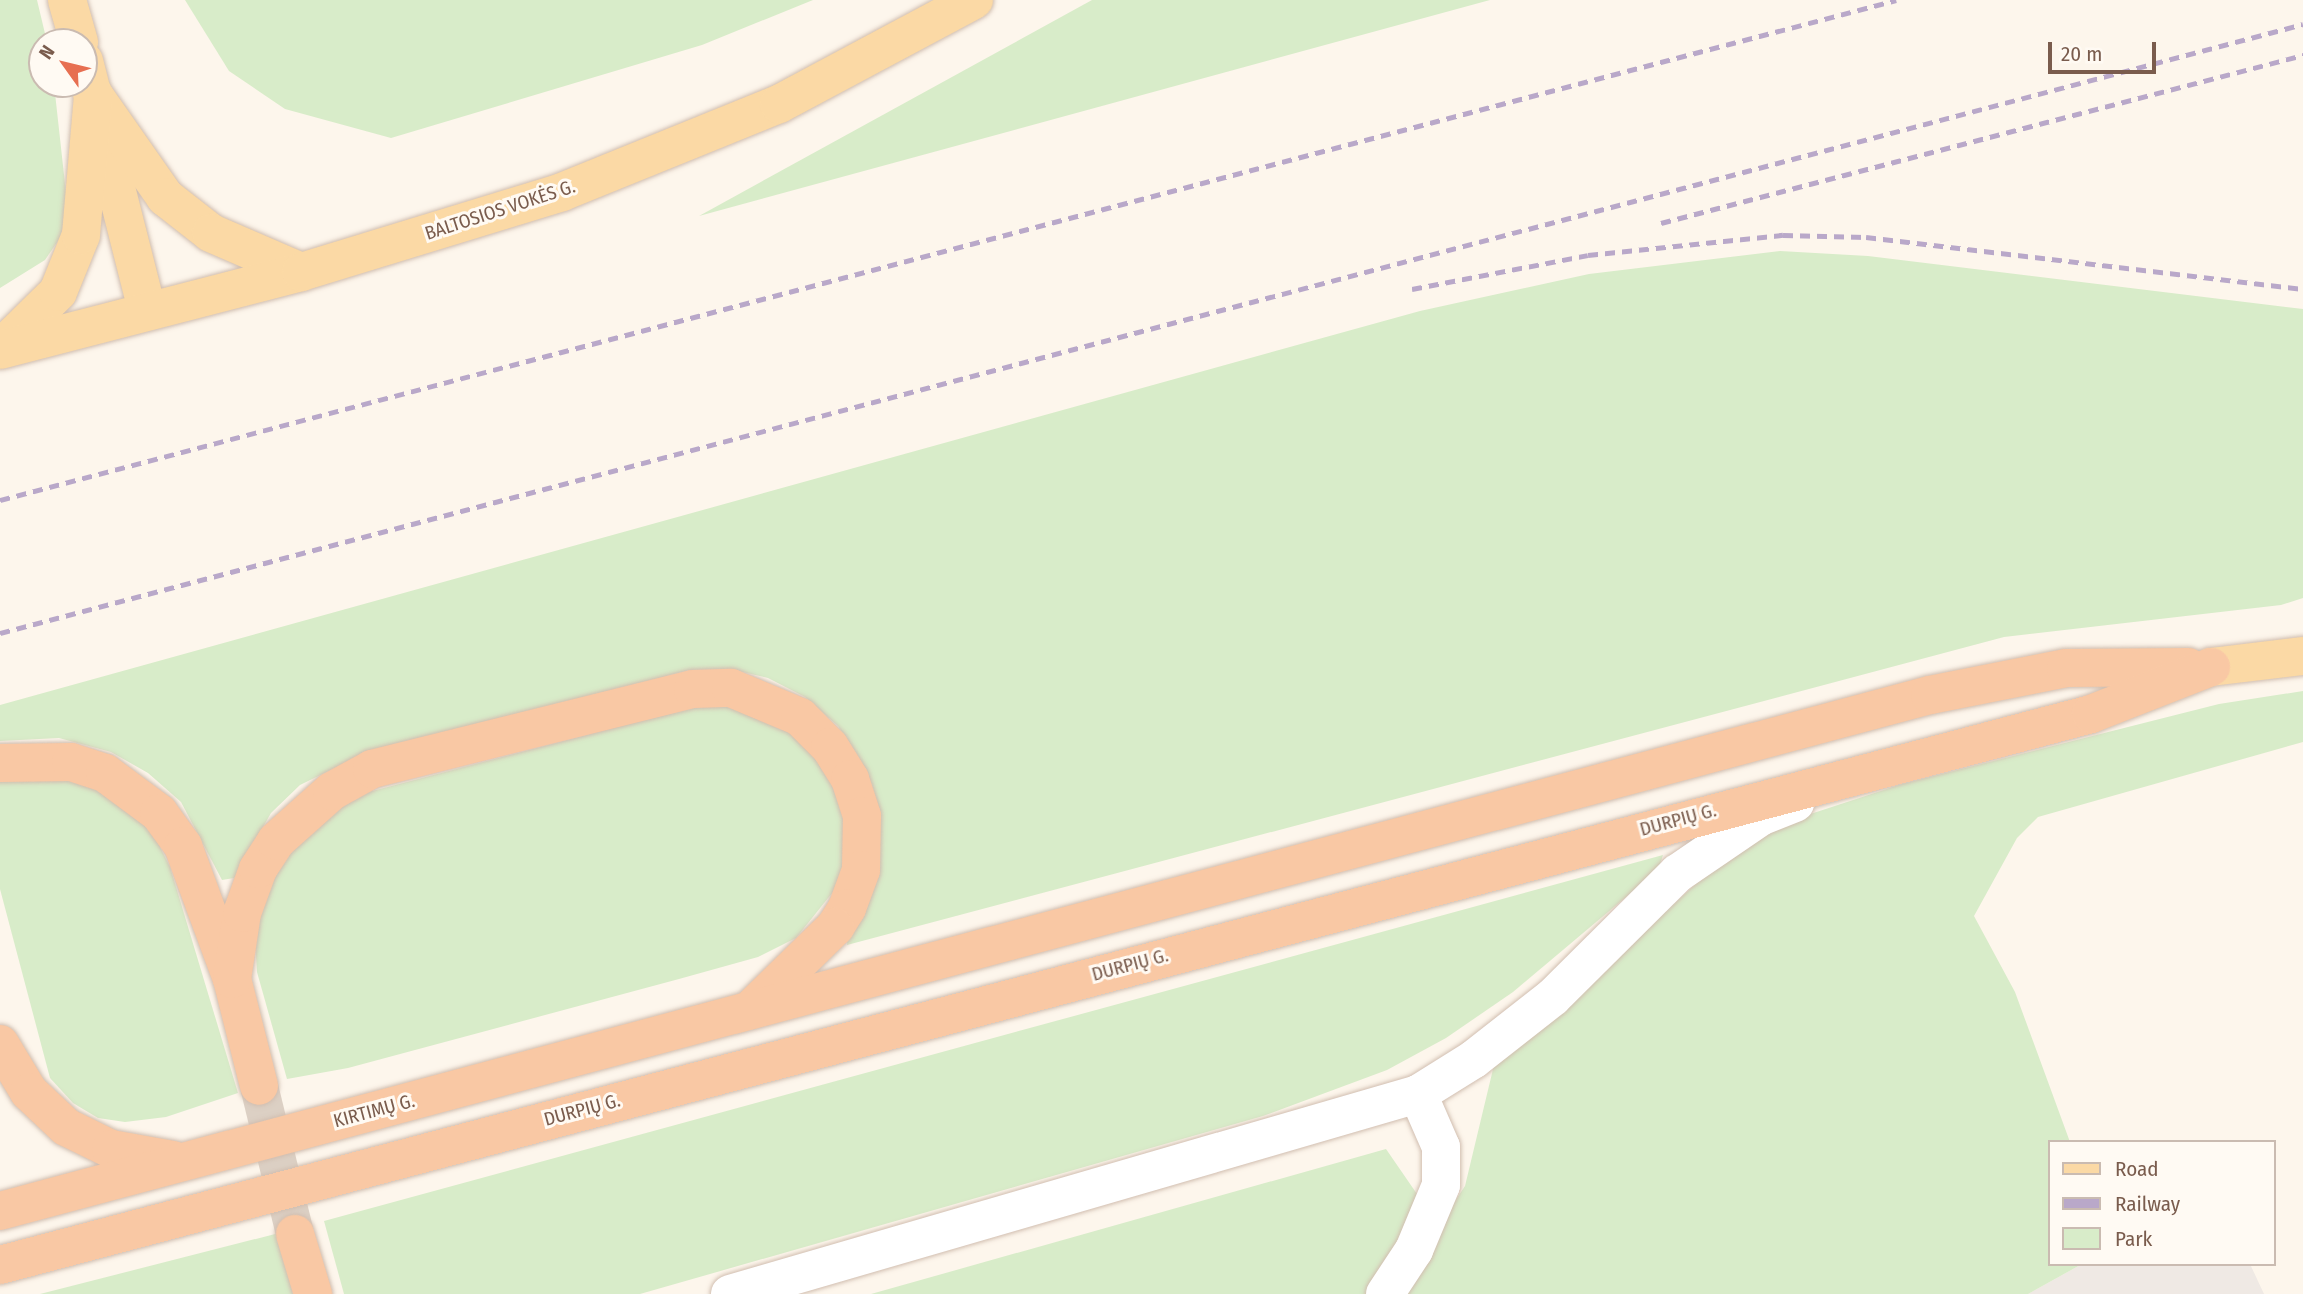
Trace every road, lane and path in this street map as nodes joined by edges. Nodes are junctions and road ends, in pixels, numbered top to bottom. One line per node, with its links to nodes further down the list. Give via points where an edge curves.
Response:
1 (67, 0): 3 (main road)
2 (974, 0): 7 (main road, BALTOSIOS VOKĖS G., via 779,104 562,192)
3 (75, 28)
4 (98, 92): 7 (main road, via 165,197 211,233)
5 (88, 98): 9 (main road, via 81,235 58,292)
6 (94, 98): 8 (main road)
7 (301, 272): 8 (main road, BALTOSIOS VOKĖS G.)
8 (147, 310): 9 (main road, BALTOSIOS VOKĖS G.)
9 (0, 350)
10 (2303, 656): 11 (main road, DURPIŲ G.)
11 (2211, 667): 12 (highway, DURPIŲ G., via 2091,714); 15 (highway, DURPIŲ G., via 2066,668 1930,695)
12 (1921, 755): 18 (street, via 1759,817 1716,844 1678,873 1534,1013); 22 (highway, DURPIŲ G.)
13 (0, 763): 14 (highway, via 71,762 105,773 159,813 183,846)
14 (232, 979): 15 (highway, via 242,913 258,869 276,841 332,791 372,769 693,689 731,688 800,718 830,747 850,779 862,816 861,870 847,908 835,927); 17 (highway)
15 (749, 1011): 19 (highway, KIRTIMŲ G.)
16 (0, 1044): 19 (highway, via 29,1092 66,1127 111,1149)
17 (259, 1086)
18 (1418, 1094): 24 (street); 25 (street, via 1441,1147 1441,1185 1414,1250)
19 (181, 1162): 20 (highway, KIRTIMŲ G.)
20 (0, 1211)
21 (295, 1234): 23 (highway)
22 (0, 1265)
23 (313, 1294)
24 (730, 1294)
25 (1385, 1294)

